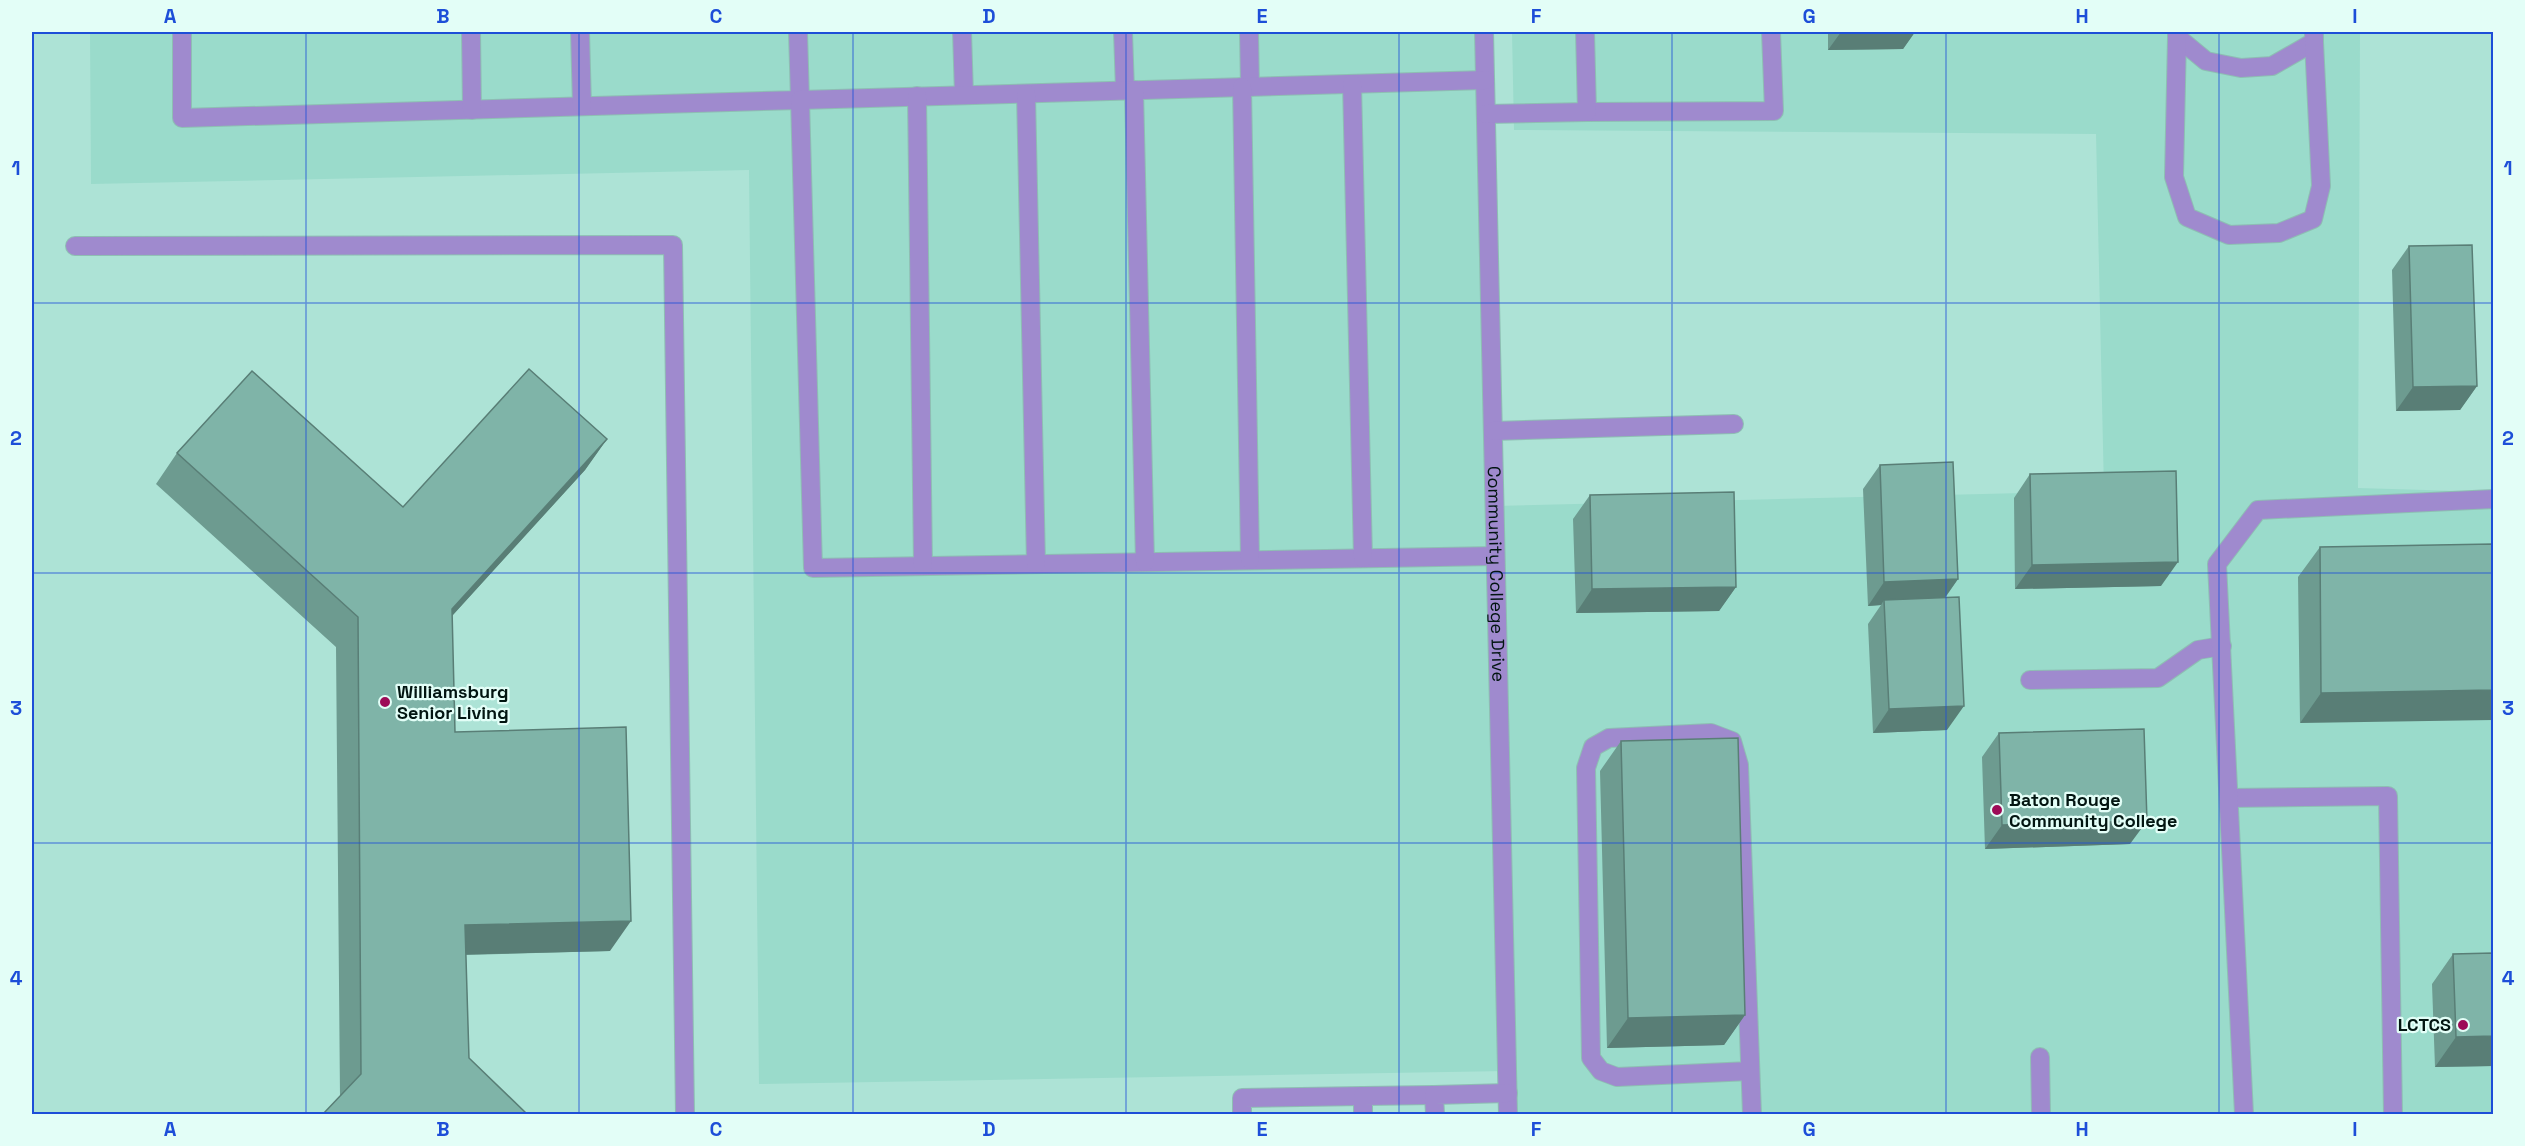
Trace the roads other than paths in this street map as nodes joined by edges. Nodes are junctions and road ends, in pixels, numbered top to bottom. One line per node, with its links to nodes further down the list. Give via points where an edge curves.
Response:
1 (182, 32): 22 (street, via 182,118)
2 (471, 32): 22 (street)
3 (580, 32): 21 (street)
4 (798, 32): 20 (street)
5 (962, 32): 18 (street)
6 (1123, 32): 16 (street)
7 (1249, 32): 15 (street)
8 (1484, 32): 13 (street, Community College Drive)
9 (1585, 32): 23 (street)
10 (1771, 32): 23 (street, via 1774,111)
11 (2177, 34): 12 (street, via 2206,61 2241,68 2272,66); 12 (street, via 2174,177 2187,217 2229,235 2279,233 2313,219 2321,186)
12 (2314, 37)
13 (1485, 80): 14 (street); 24 (street, Community College Drive)
14 (1352, 84): 15 (street); 30 (street)
15 (1246, 87): 16 (street); 31 (street)
16 (1130, 90): 17 (street); 32 (street)
17 (1026, 94): 18 (street); 33 (street)
18 (964, 95): 19 (street)
19 (917, 96): 20 (street); 34 (street)
20 (800, 100): 21 (street); 34 (street, via 813,568)
21 (582, 106): 22 (street)
22 (472, 110)
23 (1587, 112): 24 (street)
24 (1486, 114): 27 (street, Community College Drive)
25 (75, 246): 43 (street, via 673,245)
26 (1734, 424): 27 (street)
27 (1493, 431): 29 (street, Community College Drive)
28 (2493, 500): 35 (street, via 2258,510 2217,564)
29 (1495, 556): 30 (street); 40 (street, Community College Drive)
30 (1363, 558): 31 (street)
31 (1251, 560): 32 (street)
32 (1145, 562): 33 (street)
33 (1036, 564): 34 (street)
34 (923, 566)
35 (2222, 646): 36 (street, via 2198,650 2158,678); 37 (street)
36 (2030, 680)
37 (2229, 798): 50 (street); 51 (street, via 2388,796)
38 (2040, 1057): 49 (street)
39 (1750, 1071): 39 (street, via 1739,765 1732,741 1711,733 1609,738 1593,747 1586,768 1591,1058 1601,1071 1617,1077); 48 (street)
40 (1508, 1093): 41 (street); 47 (street, Community College Drive)
41 (1434, 1095): 42 (street); 46 (street)
42 (1363, 1096): 44 (street, via 1242,1098); 45 (street)
43 (685, 1114)
44 (1242, 1114)
45 (1363, 1114)
46 (1435, 1114)
47 (1508, 1114)
48 (1752, 1114)
49 (2041, 1114)
50 (2244, 1114)
51 (2393, 1114)

